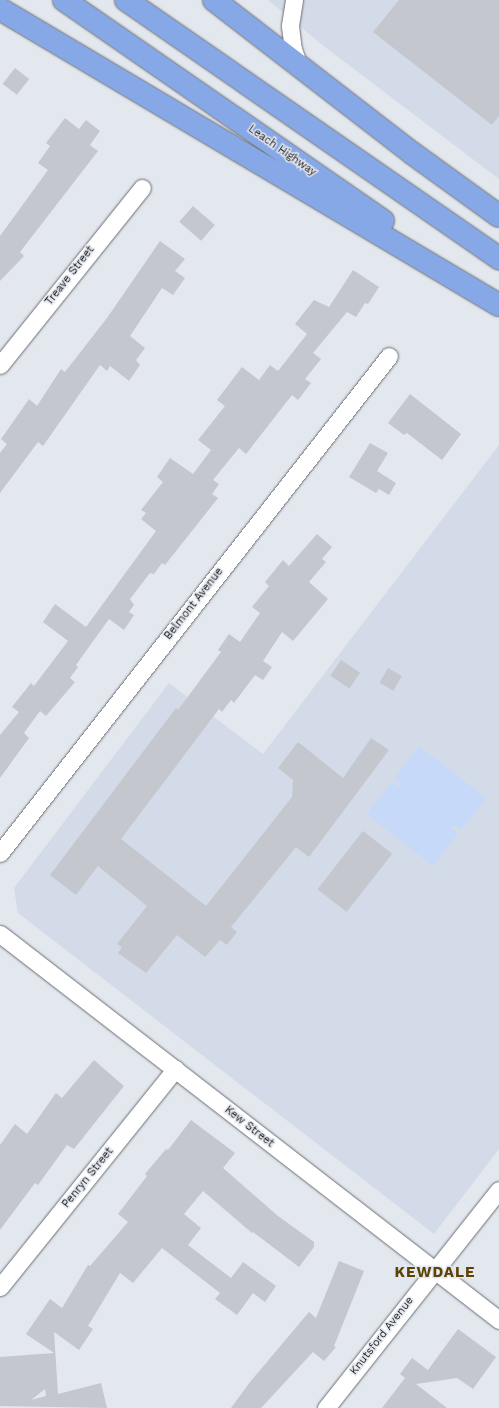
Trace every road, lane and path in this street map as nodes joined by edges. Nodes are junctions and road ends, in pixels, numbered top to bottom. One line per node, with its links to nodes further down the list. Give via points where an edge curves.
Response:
1 (64, 0): 10 (highway, Leach Highway)
2 (126, 0): 9 (highway)
3 (214, 0): 6 (highway)
4 (294, 0): 6 (street, via 290,26 293,49)
5 (0, 9): 11 (highway)
6 (299, 66): 8 (highway)
7 (142, 188): 13 (street, Treave Street)
8 (499, 216)
9 (499, 258)
10 (499, 302)
11 (499, 305)
12 (389, 356): 14 (street, Belmont Avenue)
13 (0, 365)
14 (0, 853)
15 (0, 934): 16 (street, Kew Street)
16 (175, 1069): 18 (street, Kew Street); 19 (street, Penryn Street)
17 (499, 1190): 18 (street, Knutsford Avenue)
18 (435, 1270): 20 (street, Kew Street); 21 (street, Knutsford Avenue)
19 (0, 1287)
20 (499, 1320)
21 (326, 1408)

